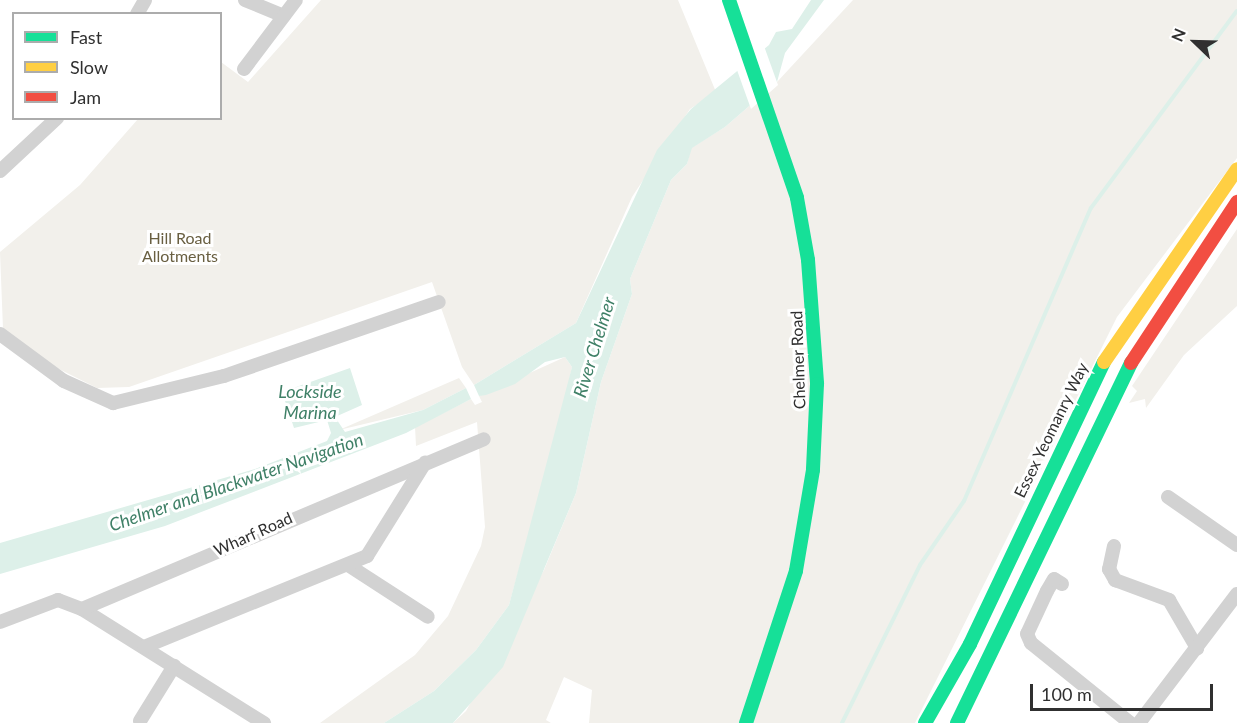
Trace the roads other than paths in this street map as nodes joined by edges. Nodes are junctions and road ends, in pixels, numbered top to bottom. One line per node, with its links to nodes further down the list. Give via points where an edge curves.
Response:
1 (244, 0): 4 (street)
2 (296, 0): 4 (street)
3 (729, 0): 28 (main road, Chelmer Road, via 797,198 816,328 813,470 781,624)
4 (284, 16): 5 (street)
5 (244, 69)
6 (55, 120): 8 (street)
7 (1237, 170): 29 (main road, Essex Yeomanry Way, via 1124,328 1085,395 970,645)
8 (0, 171)
9 (1237, 202): 30 (main road, via 1141,342)
10 (440, 302): 11 (street, via 224,376 113,403 94,398 16,351)
11 (0, 334)
12 (484, 439): 13 (street, Wharf Road)
13 (425, 463): 17 (street, via 367,556); 20 (street, Wharf Road)
14 (1168, 497): 15 (street)
15 (1237, 545)
16 (1114, 546): 24 (street, via 1109,569 1115,580 1169,600)
17 (348, 565): 21 (street); 23 (street)
18 (1062, 584): 31 (street, via 1054,579 1047,591 1028,634 1031,644)
19 (1237, 594): 24 (street)
20 (82, 609): 22 (street, via 58,600); 23 (street)
21 (428, 617)
22 (0, 622)
23 (144, 647): 25 (street)
24 (1197, 648): 32 (street)
25 (174, 666): 26 (street); 27 (street)
26 (140, 721)
27 (264, 723)
28 (746, 723)
29 (925, 723)
30 (957, 723)
31 (1130, 723)
32 (1139, 723)

